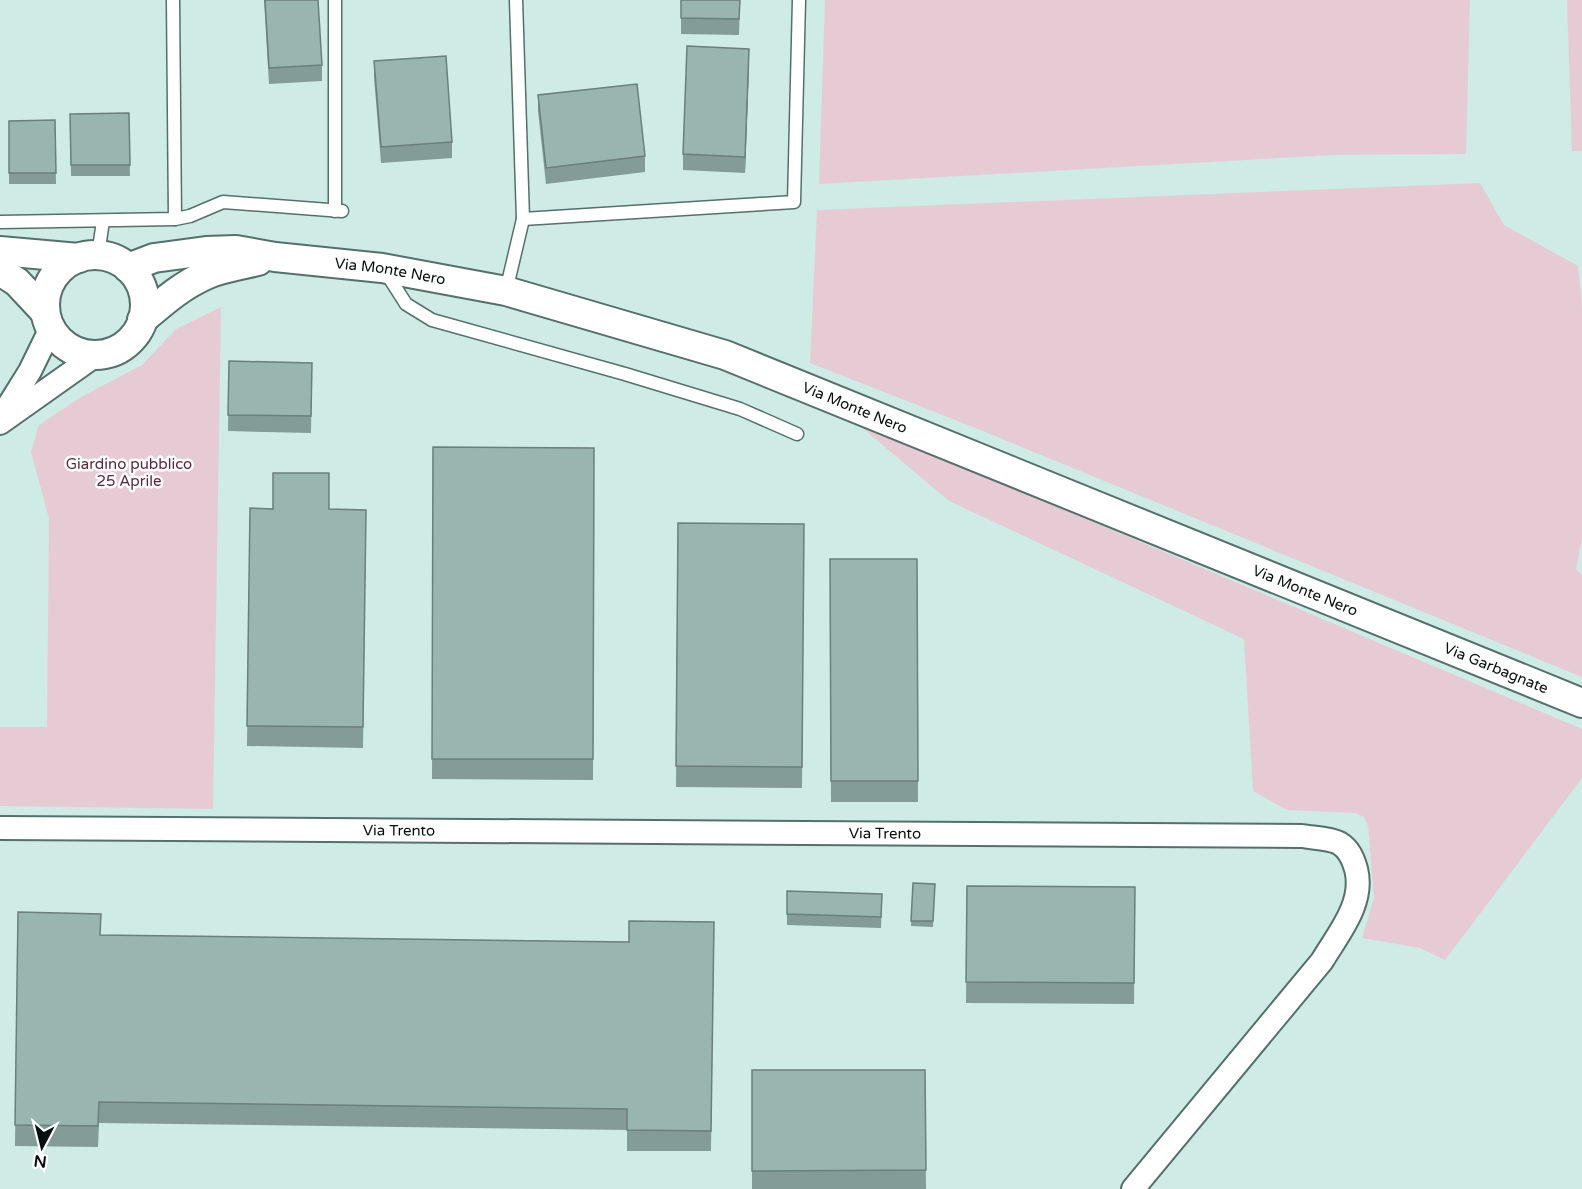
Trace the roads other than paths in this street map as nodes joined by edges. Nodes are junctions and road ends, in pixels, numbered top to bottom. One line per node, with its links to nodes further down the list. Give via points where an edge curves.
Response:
1 (173, 0): 5 (lane)
2 (335, 0): 5 (lane, via 338,211 223,202)
3 (516, 0): 6 (lane)
4 (799, 0): 6 (lane, via 794,202)
5 (175, 219): 7 (lane)
6 (524, 219): 15 (lane)
7 (104, 221): 8 (lane); 10 (lane)
8 (0, 222)
9 (0, 251): 10 (street)
10 (88, 256): 12 (street, via 114,259); 16 (street, via 63,266 52,279 46,295)
11 (275, 257): 12 (street, Via Monte Nero, via 236,250 206,250 154,258); 13 (street, Via Monte Nero); 17 (street, Via Monte Nero, via 200,278 170,296)
12 (128, 268): 17 (street, via 143,292)
13 (382, 268): 15 (street, Via Monte Nero); 21 (lane, via 406,304 432,320 740,409)
14 (0, 271): 16 (street, via 17,282)
15 (506, 291): 22 (street, Via Monte Nero, via 725,355)
16 (48, 320): 18 (street, via 59,340 70,348); 19 (street, via 30,371)
17 (142, 320): 18 (street, via 125,344)
18 (96, 355): 20 (street)
19 (6, 395): 20 (street)
20 (0, 421)
21 (797, 434)
22 (1412, 633): 23 (street, Via Garbagnate)
23 (1582, 703)
24 (0, 828): 25 (street, Via Trento, via 1290,836 1338,842 1352,855 1359,879 1356,902 1346,922 1322,961)
25 (1133, 1189)

